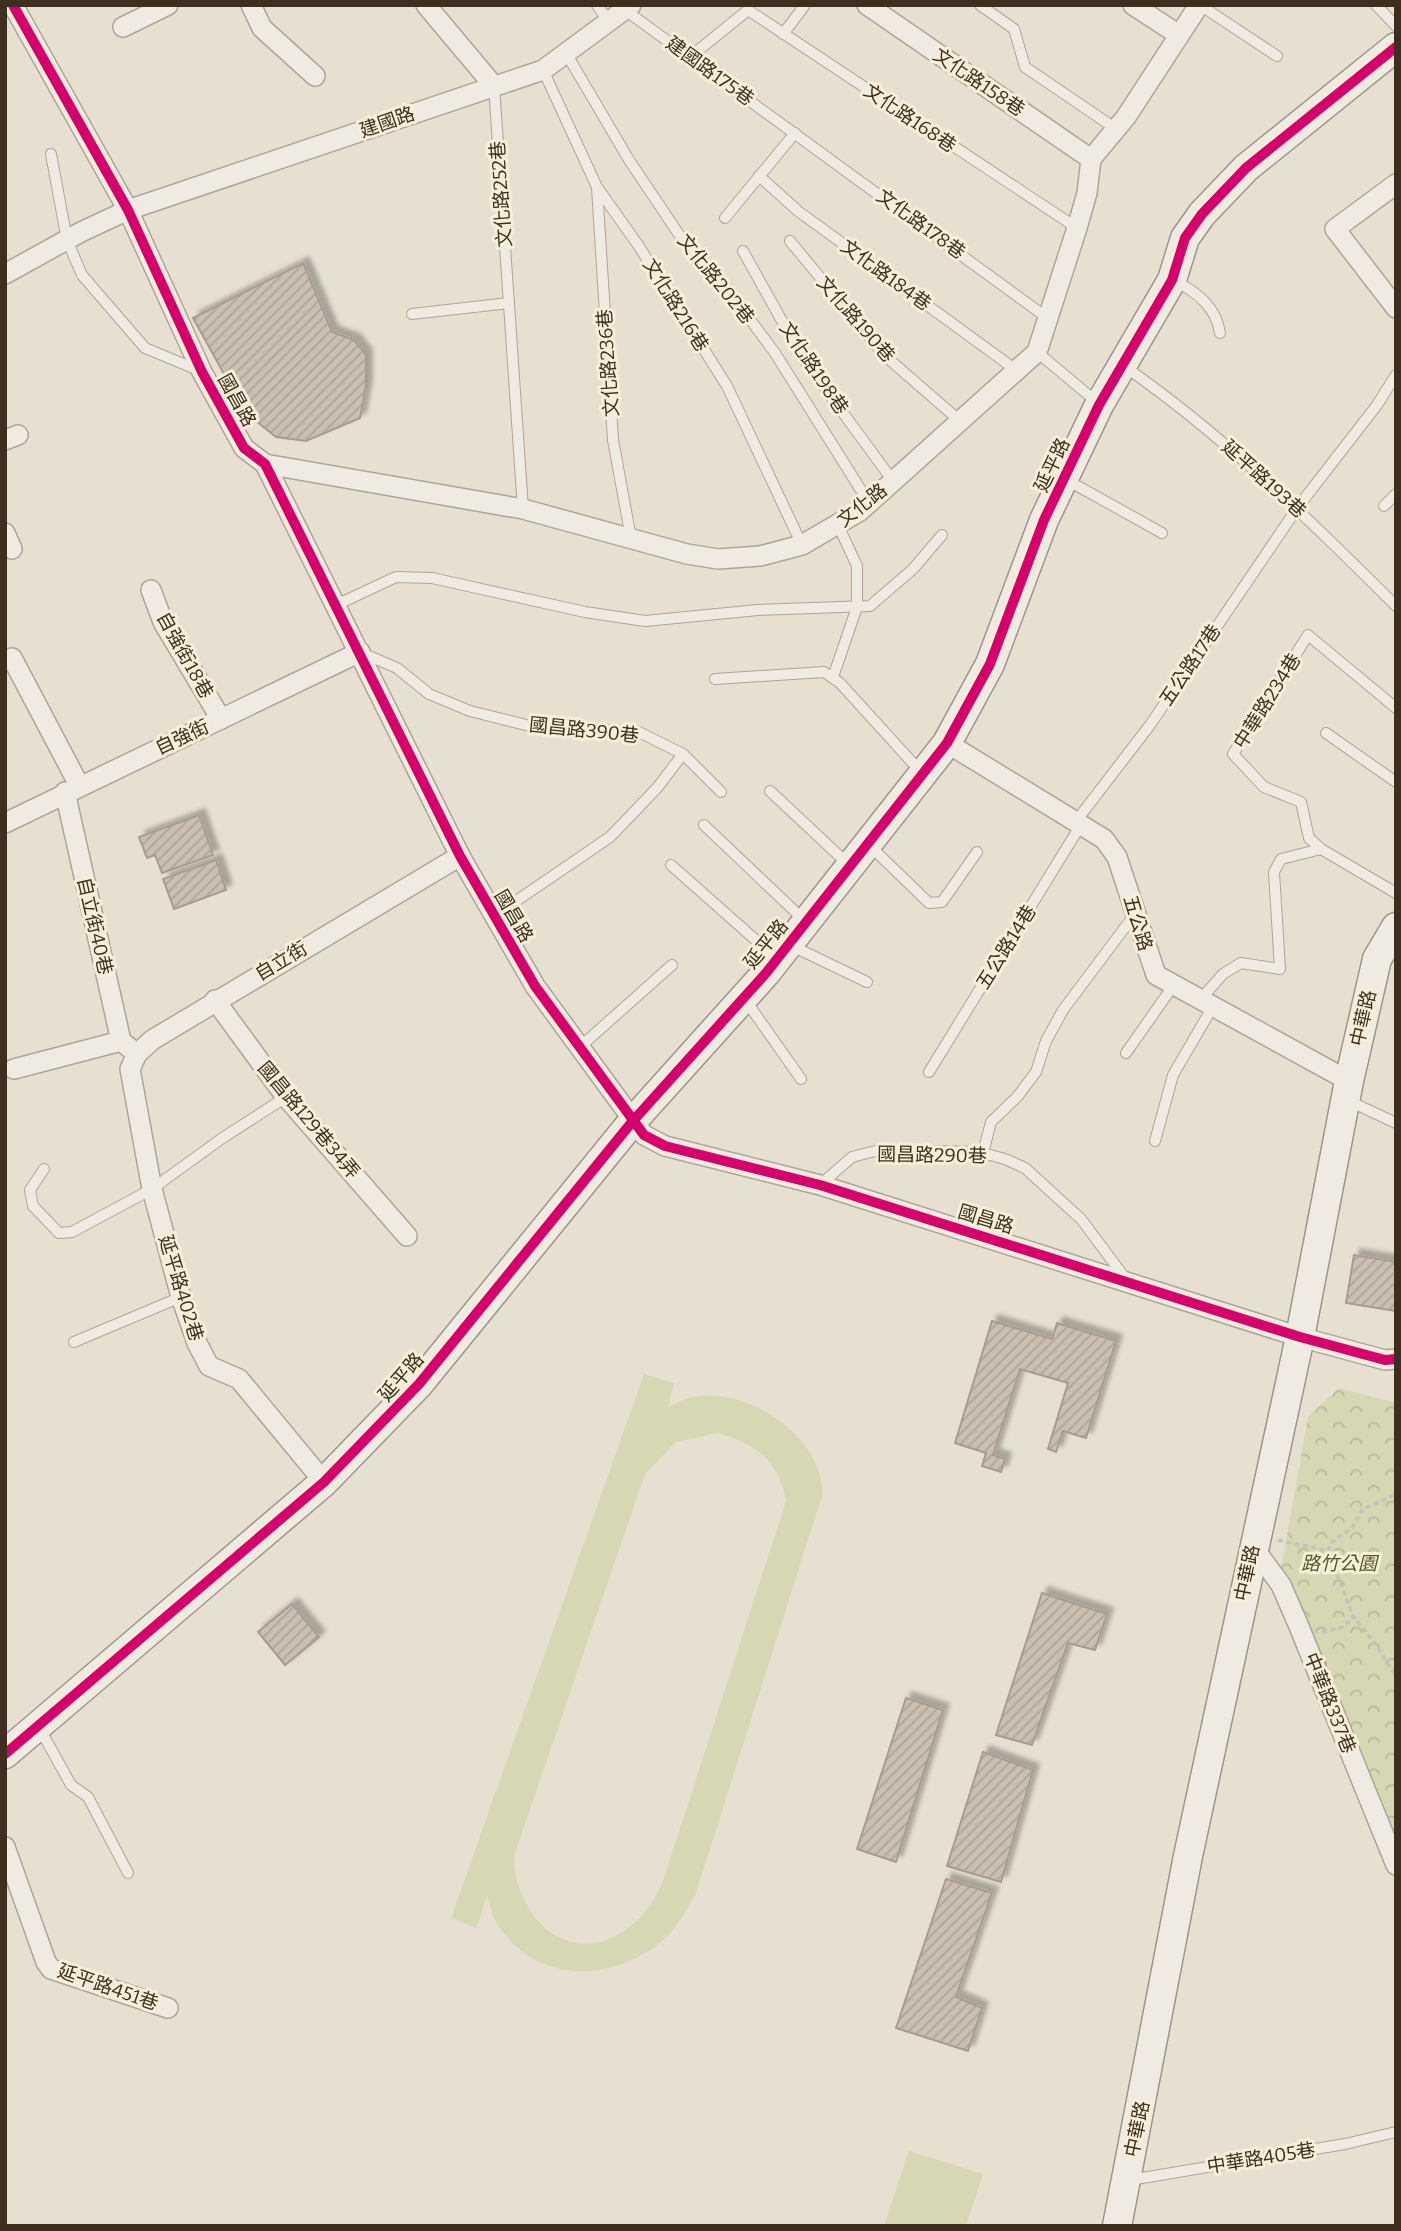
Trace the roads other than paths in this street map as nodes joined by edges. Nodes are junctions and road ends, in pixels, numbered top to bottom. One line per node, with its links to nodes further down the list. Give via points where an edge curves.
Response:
1 (13, 5): 32 (street, 國昌路)
2 (168, 5): 15 (street)
3 (251, 5): 23 (street, via 262,28)
4 (426, 5): 24 (street)
5 (597, 5): 13 (lane, 建國路175巷)
6 (804, 5): 16 (lane)
7 (867, 5): 28 (street, 文化路158巷)
8 (980, 5): 25 (lane, via 1014,29 1025,67)
9 (1133, 5): 17 (street)
10 (1199, 5): 17 (street); 20 (lane)
11 (1376, 5): 14 (lane)
12 (748, 8): 16 (lane, 文化路168巷); 21 (lane)
13 (622, 13): 19 (street, 建國路); 21 (lane, 建國路175巷)
14 (1396, 26)
15 (123, 27)
16 (783, 34): 34 (lane, 文化路168巷)
17 (1179, 35): 25 (street)
18 (1396, 47): 39 (street, 延平路, via 1222,192 1185,238)
19 (566, 53): 22 (street, 建國路); 56 (lane, 文化路202巷, via 684,242 728,290 775,353)
20 (1277, 56)
21 (690, 57): 26 (lane, 建國路175巷)
22 (543, 70): 24 (street, 建國路); 31 (lane, 文化路216巷)
23 (315, 76)
24 (494, 86): 32 (street, 建國路); 40 (lane, 文化路252巷)
25 (1116, 130): 28 (street)
26 (795, 133): 29 (lane); 43 (lane, 文化路178巷)
27 (51, 154): 35 (lane)
28 (1091, 159): 34 (street)
29 (760, 176): 33 (lane); 47 (lane, 文化路184巷, via 798,211)
30 (1396, 184): 41 (street, via 1335,229)
31 (597, 187): 63 (lane, 文化路236巷, via 613,440); 64 (lane, 文化路216巷, via 727,386)
32 (128, 210): 35 (street, 建國路); 48 (street, 國昌路)
33 (725, 218)
34 (1077, 228): 43 (street)
35 (67, 240): 38 (street, 建國路); 48 (lane, via 82,275 145,348)
36 (789, 241): 51 (lane, 文化路190巷, via 884,355)
37 (743, 251): 54 (lane, 文化路198巷, via 802,356)
38 (5, 274)
39 (1172, 280): 44 (lane, via 1200,295 1218,317); 46 (street, 延平路)
40 (509, 303): 42 (lane); 59 (lane, 文化路252巷)
41 (1396, 308)
42 (412, 314)
43 (1046, 317): 45 (street)
44 (1220, 333)
45 (1037, 352): 47 (street, 文化路); 50 (lane)
46 (1122, 365): 50 (street, 延平路); 58 (lane, 延平路193巷, via 1182,407)
47 (1016, 370): 51 (street, 文化路)
48 (202, 372): 52 (street, 國昌路, via 244,448)
49 (1396, 375): 58 (lane, 五公路17巷)
50 (1099, 405): 53 (street, 延平路)
51 (960, 421): 54 (street, 文化路)
52 (265, 464): 59 (street, 文化路); 66 (street, 國昌路)
53 (1065, 479): 61 (lane); 76 (street, 延平路, via 1044,520 990,664)
54 (893, 481): 56 (street, 文化路)
55 (1396, 494): 57 (lane)
56 (869, 503): 60 (street, 文化路)
57 (1384, 506)
58 (1298, 507): 67 (lane, 延平路193巷); 83 (lane, 五公路17巷)
59 (523, 509): 63 (street, 文化路)
60 (838, 525): 64 (street, 文化路); 68 (lane, via 857,566)
61 (1162, 534)
62 (942, 536): 68 (lane, via 870,606)
63 (631, 539): 64 (street, 文化路, via 718,559 760,556)
64 (802, 545)
65 (151, 590): 74 (street, 自強街18巷, via 163,622)
66 (336, 605): 68 (lane, via 396,577 432,578 645,621 758,610); 69 (street, 國昌路)
67 (1396, 606)
68 (857, 607): 71 (lane)
69 (360, 652): 74 (street, 自強街); 77 (lane, 國昌路390巷, via 397,668 429,694 470,711 542,729 637,731); 89 (street, 國昌路)
70 (12, 658): 80 (street, 自立街40巷)
71 (833, 677): 72 (lane, via 824,672); 78 (lane)
72 (715, 680)
73 (1396, 708): 87 (lane, 中華路234巷, via 1308,635 1233,754 1264,787 1301,802 1309,838)
74 (221, 719): 80 (street, 自強街)
75 (1326, 733): 79 (lane)
76 (947, 743): 78 (street, 延平路); 83 (street, 五公路)
77 (684, 754): 82 (lane, 國昌路390巷); 94 (lane, via 610,838)
78 (922, 774): 86 (street, 延平路)
79 (1396, 782)
80 (72, 789): 84 (street, 自強街); 104 (street, 自立街40巷)
81 (770, 791): 91 (lane)
82 (721, 792)
83 (1080, 821): 93 (street, 五公路, via 1104,839 1117,857); 109 (lane, 五公路14巷)
84 (5, 823)
85 (704, 825): 95 (lane)
86 (867, 844): 88 (lane, via 929,903 942,902); 91 (street, 延平路)
87 (1321, 849): 92 (lane); 103 (lane, via 1281,859 1274,872 1280,969 1241,963 1223,974)
88 (977, 852)
89 (460, 856): 94 (street, 國昌路); 102 (street, 自立街)
90 (671, 865): 97 (lane)
91 (850, 866): 95 (street, 延平路)
92 (1396, 893)
93 (1135, 914): 100 (street, 五公路, via 1156,975); 116 (lane, via 1063,1010 1036,1072 991,1122)
94 (494, 916): 105 (street, 國昌路, via 535,986)
95 (806, 922): 97 (street, 延平路)
96 (1396, 927): 111 (street, 中華路, via 1377,959)
97 (783, 951): 99 (lane); 101 (street, 延平路)
98 (673, 965): 105 (lane)
99 (867, 982)
100 (1173, 986): 103 (street, 五公路); 106 (lane)
101 (744, 998): 110 (lane); 113 (street, 延平路)
102 (215, 1000): 107 (street, 自立街); 112 (street, 國昌路129巷34弄)
103 (1206, 1004): 111 (street, 五公路); 115 (lane, via 1173,1075)
104 (121, 1041): 107 (street); 108 (street)
105 (580, 1047): 113 (street, 國昌路)
106 (1126, 1053)
107 (136, 1054): 119 (street, 延平路402巷, via 130,1069 132,1087)
108 (14, 1069)
109 (929, 1072)
110 (801, 1079)
111 (1347, 1090): 114 (lane); 123 (street, 中華路)
112 (286, 1097): 119 (lane); 120 (street, 國昌路129巷34弄)
113 (632, 1122): 118 (street, 國昌路, via 665,1146); 126 (street, 延平路, via 419,1384)
114 (1396, 1123)
115 (1156, 1141)
116 (983, 1153): 118 (lane, 國昌路290巷, via 879,1150 852,1157); 121 (lane, 國昌路290巷, via 1025,1168 1081,1219)
117 (44, 1169): 119 (lane, via 30,1190 33,1206 59,1233 72,1232)
118 (820, 1185): 121 (street, 國昌路)
119 (152, 1189): 122 (street, 延平路402巷)
120 (407, 1236)
121 (1128, 1281): 123 (street, 國昌路)
122 (180, 1297): 124 (lane); 126 (street, 延平路402巷, via 209,1366 239,1379)
123 (1300, 1337): 125 (street, 國昌路); 127 (street, 中華路)
124 (74, 1342)
125 (1396, 1359)
126 (324, 1482): 128 (street, 延平路)
127 (1254, 1542): 131 (street, 中華路337巷, via 1281,1585); 135 (street, 中華路)
128 (38, 1726): 129 (street, 延平路); 132 (lane, via 71,1785 88,1797)
129 (5, 1754)
130 (5, 1847): 133 (street, 延平路451巷, via 51,1969)
131 (1396, 1865)
132 (128, 1873)
133 (167, 2008)
134 (1396, 2132): 135 (lane, 中華路405巷)
135 (1126, 2180): 136 (street, 中華路)
136 (1117, 2226)

